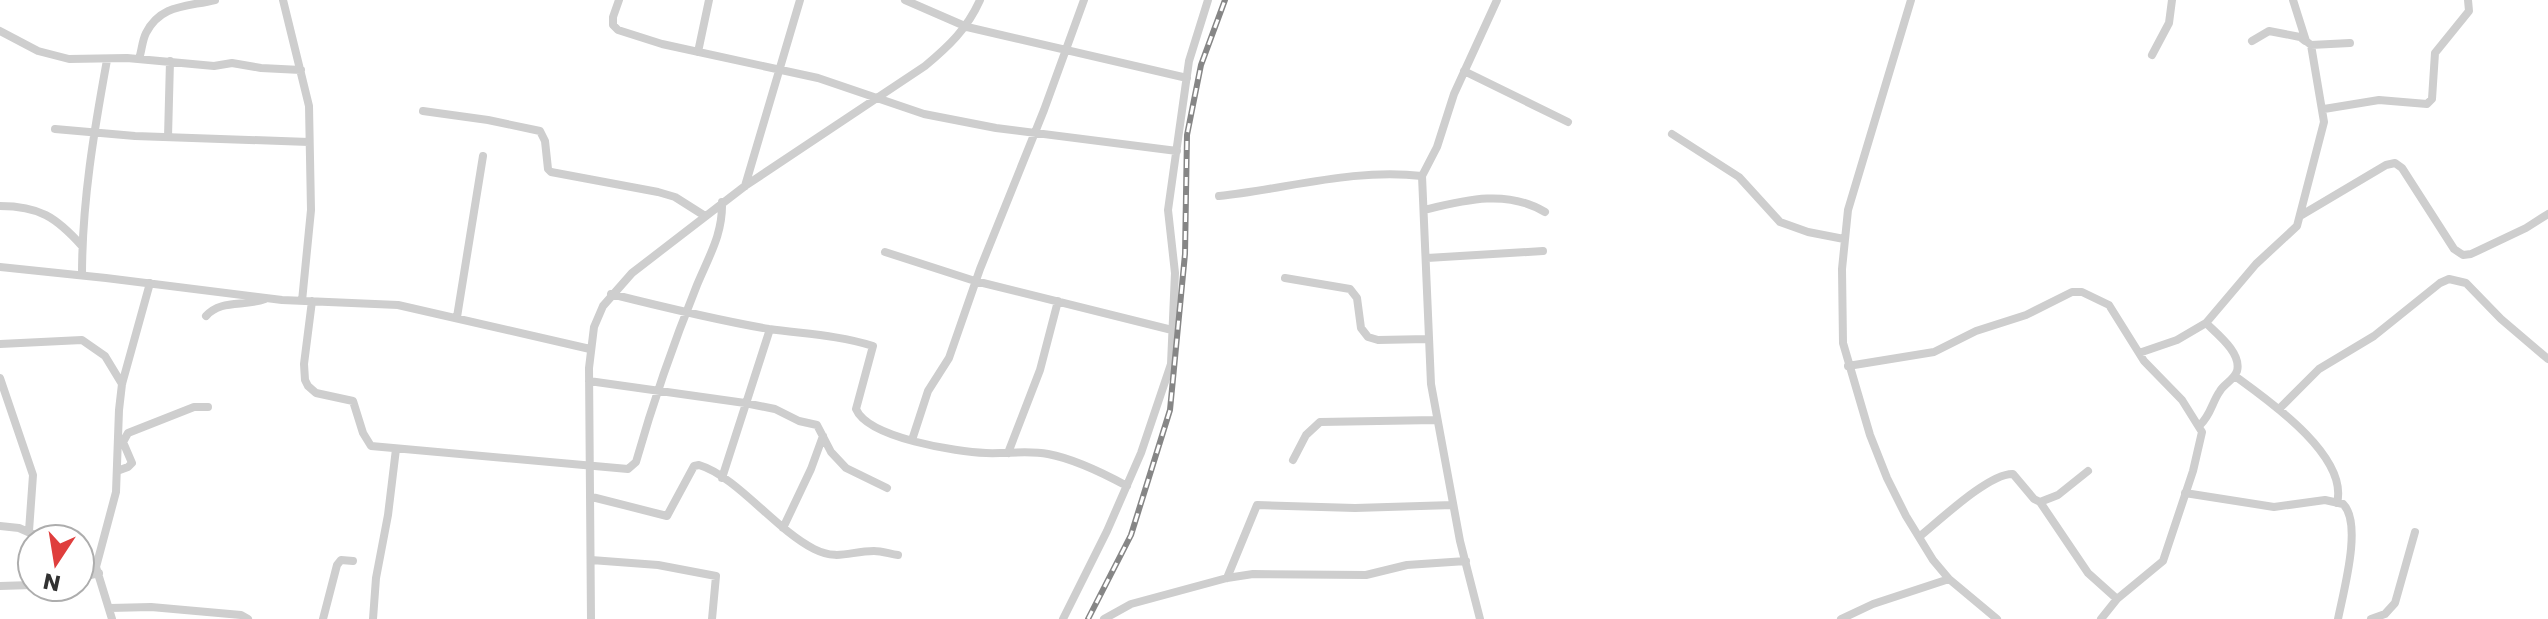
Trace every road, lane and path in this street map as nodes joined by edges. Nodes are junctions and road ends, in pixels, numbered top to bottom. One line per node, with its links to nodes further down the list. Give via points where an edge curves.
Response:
1 (215, 0): 23 (street, via 175,6 155,18)
2 (283, 0): 26 (street)
3 (619, 0): 21 (street, via 613,17 618,30)
4 (709, 0): 21 (street)
5 (800, 0): 27 (street)
6 (905, 0): 15 (street)
7 (980, 0): 15 (street)
8 (1084, 0): 20 (street)
9 (1208, 0): 29 (street)
10 (1497, 0): 28 (street)
11 (1911, 0): 52 (street)
12 (2172, 0): 22 (street, via 2169,23)
13 (2293, 0): 18 (street)
14 (2468, 0): 31 (street, via 2469,11 2435,53 2432,99 2427,104 2379,100)
15 (967, 27): 20 (street); 30 (street, via 925,66)
16 (0, 31): 24 (street, via 54,56)
17 (2252, 41): 18 (street, via 2269,31)
18 (2309, 43): 19 (street); 31 (street)
19 (2350, 43)
20 (1064, 49): 29 (street); 36 (street)
21 (698, 52): 27 (street)
22 (2152, 55)
23 (139, 59): 24 (street); 25 (street)
24 (107, 60): 35 (street)
25 (170, 61): 26 (street); 38 (street)
26 (301, 70): 39 (street)
27 (779, 70): 30 (street); 43 (street)
28 (1464, 71): 33 (street); 42 (street)
29 (1187, 78): 40 (street)
30 (877, 98): 36 (street, via 924,114); 43 (street)
31 (2324, 109): 51 (street)
32 (423, 111): 50 (street, via 540,131 551,172 666,194)
33 (1568, 122)
34 (55, 129): 35 (street)
35 (93, 133): 38 (street); 53 (street)
36 (1035, 133): 40 (street); 60 (street)
37 (1672, 134): 52 (street, via 1739,177 1780,222)
38 (168, 137): 39 (street)
39 (309, 142): 64 (street)
40 (1177, 151): 71 (street, via 1168,220 1175,273)
41 (483, 156): 68 (street)
42 (1422, 176): 44 (street, via 1375,173); 47 (street)
43 (745, 186): 45 (street)
44 (1219, 196)
45 (722, 202): 50 (street); 66 (street, via 721,229)
46 (0, 206): 53 (street, via 37,209)
47 (1424, 210): 48 (street, via 1482,198 1517,200); 56 (street)
48 (1545, 212)
49 (2548, 214): 51 (street, via 2463,255 2395,163)
50 (705, 216): 62 (street)
51 (2300, 216): 69 (street, via 2290,234 2256,264)
52 (1844, 239): 77 (street, via 1841,323)
53 (82, 246): 58 (street)
54 (1543, 251): 56 (street)
55 (885, 252): 60 (street)
56 (1427, 258): 72 (street)
57 (0, 267): 58 (street)
58 (82, 275): 61 (street)
59 (1285, 278): 72 (street, via 1350,289 1368,337)
60 (975, 281): 65 (street); 89 (street, via 949,358 928,391)
61 (150, 283): 63 (street); 81 (street)
62 (611, 294): 66 (street); 74 (street, via 594,327)
63 (266, 298): 64 (street); 67 (street, via 219,305)
64 (307, 301): 68 (street, via 398,305); 90 (street, via 308,386 316,393 351,400 365,440 371,446)
65 (1058, 301): 71 (street); 91 (street, via 1040,370)
66 (687, 313): 70 (street); 82 (street)
67 (206, 316)
68 (457, 317): 74 (street)
69 (2206, 323): 75 (street); 78 (street, via 2230,348 2238,365)
70 (770, 329): 83 (street); 89 (street, via 831,335 873,346 858,414)
71 (1172, 330): 97 (street, via 1171,364)
72 (1428, 339): 86 (street)
73 (0, 344): 81 (street, via 82,340 105,356)
74 (590, 349): 80 (street)
75 (2139, 353): 77 (street, via 2109,305 2091,294 2072,292 1934,352); 87 (street)
76 (2548, 359): 85 (street, via 2466,283 2449,279 2374,336 2319,369)
77 (1848, 366): 107 (street, via 1887,478)
78 (2235, 376): 85 (street); 87 (street, via 2221,388)
79 (0, 378): 104 (street, via 33,475)
80 (589, 381): 82 (street); 93 (street)
81 (122, 384): 94 (street)
82 (657, 392): 83 (street); 93 (street, via 633,467)
83 (745, 403): 88 (street, via 814,424); 96 (street)
84 (208, 407): 94 (street, via 194,407 128,433 123,442 132,463)
85 (2279, 409): 102 (street, via 2333,471 2339,485)
86 (1436, 420): 92 (street, via 1320,422); 103 (street)
87 (2200, 425): 99 (street, via 2202,439)
88 (823, 436): 98 (street, via 846,468); 105 (street)
89 (912, 440): 91 (street)
90 (396, 449): 93 (street); 120 (street)
91 (1008, 453): 97 (street, via 1050,454)
92 (1293, 460)
93 (591, 464): 100 (street)
94 (117, 471): 112 (street)
95 (2088, 471): 101 (street)
96 (722, 478): 100 (street, via 694,466 664,516); 105 (street)
97 (1127, 486): 123 (street)
98 (887, 488)
99 (2185, 493): 102 (street, via 2274,507); 115 (street, via 2163,561)
100 (592, 497): 109 (street)
101 (2040, 502): 107 (street, via 2013,474 2004,475); 115 (street, via 2088,573)
102 (2337, 503): 129 (street, via 2347,508 2352,523)
103 (1453, 505): 111 (street); 113 (street, via 1257,505)
104 (30, 523)
105 (783, 528): 108 (street, via 824,553)
106 (2415, 532): 130 (street, via 2395,603)
107 (1919, 537): 114 (street)
108 (898, 555)
109 (591, 560): 121 (street); 122 (street, via 716,576)
110 (353, 561): 119 (street, via 337,565)
111 (1466, 561): 113 (street, via 1407,565 1366,575); 125 (street)
112 (98, 570): 116 (street)
113 (1227, 578): 124 (street, via 1131,604)
114 (1949, 579): 126 (street); 127 (street)
115 (2117, 599): 128 (street)
116 (110, 608): 117 (street); 118 (street, via 171,608)
117 (112, 619)
118 (248, 619)
119 (323, 619)
120 (373, 619)
121 (591, 619)
122 (712, 619)
123 (1063, 619)
124 (1104, 619)
125 (1480, 619)
126 (1841, 619)
127 (1997, 619)
128 (2101, 619)
129 (2338, 619)
130 (2371, 619)

